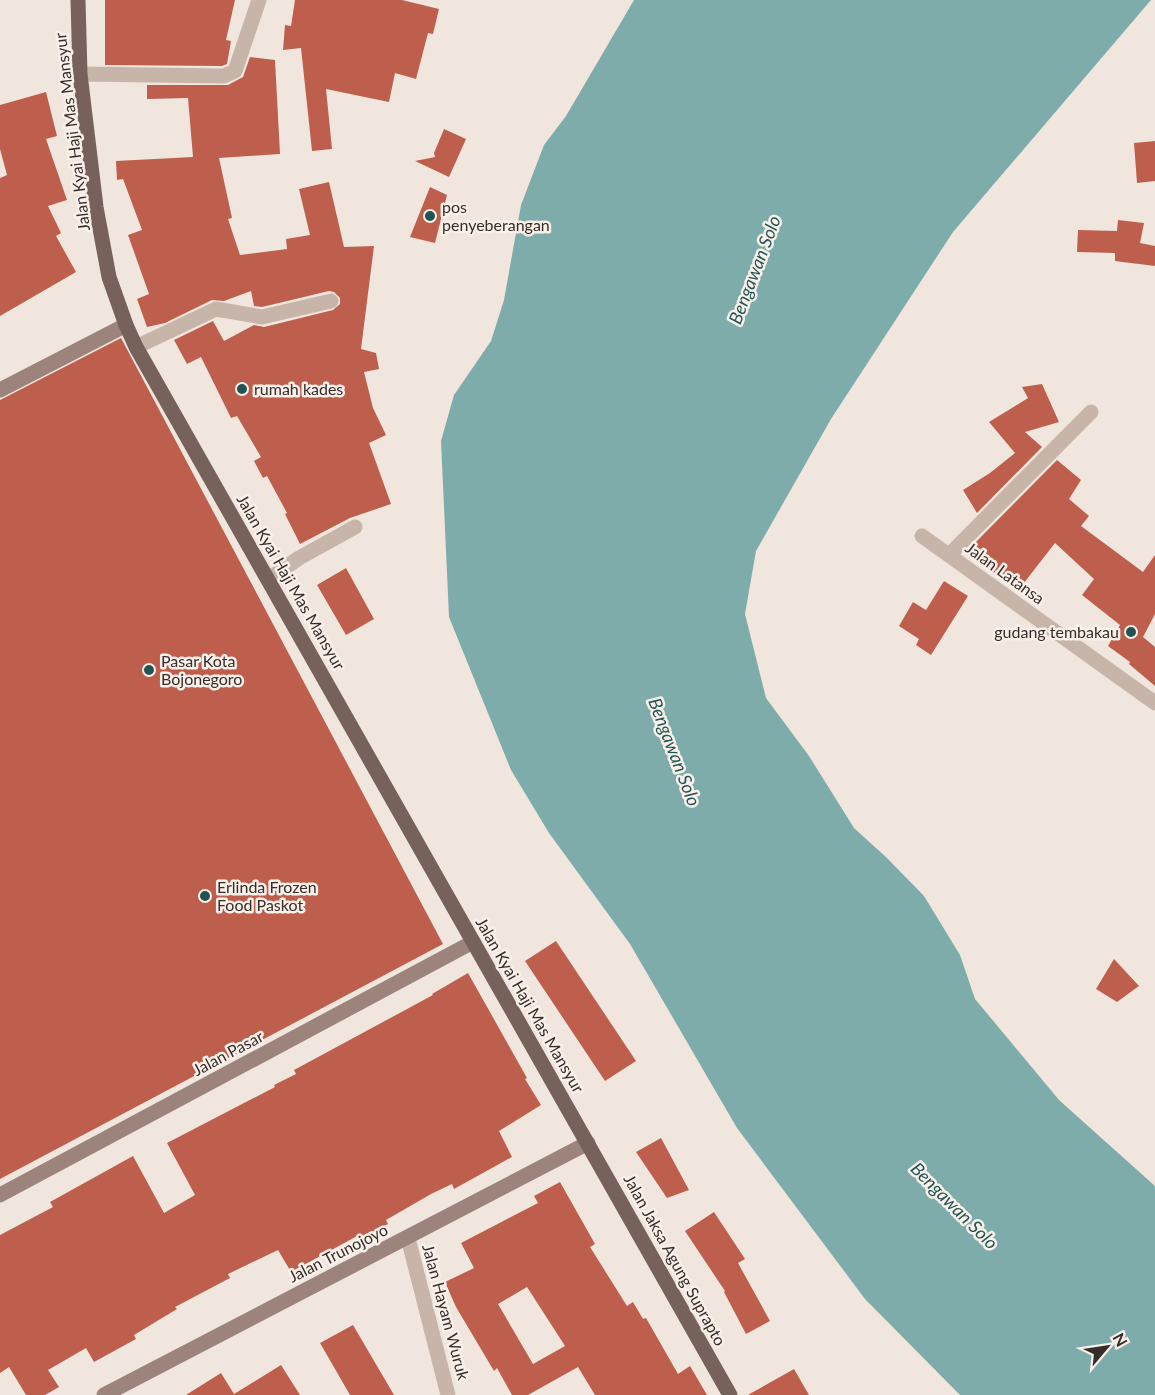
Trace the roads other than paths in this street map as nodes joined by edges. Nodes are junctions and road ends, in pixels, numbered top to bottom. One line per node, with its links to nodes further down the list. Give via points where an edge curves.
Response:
1 (78, 0): 3 (main road, Jalan Kyai Haji Mas Mansyur)
2 (259, 0): 3 (street, via 235,71 230,74)
3 (80, 74): 5 (main road, Jalan Kyai Haji Mas Mansyur, via 100,230 109,277)
4 (331, 301): 6 (street, via 262,317 216,309)
5 (126, 325): 6 (main road, Jalan Kyai Haji Mas Mansyur); 7 (main road)
6 (136, 347): 12 (main road, Jalan Kyai Haji Mas Mansyur)
7 (0, 390)
8 (1091, 412): 11 (street)
9 (355, 527): 12 (street)
10 (922, 536): 11 (street, Jalan Latansa)
11 (949, 555): 13 (street, Jalan Latansa)
12 (269, 579): 14 (main road, Jalan Kyai Haji Mas Mansyur)
13 (1155, 703)
14 (473, 942): 15 (main road, Jalan Kyai Haji Mas Mansyur); 16 (main road, Jalan Pasar)
15 (588, 1143): 17 (main road, Jalan Trunojoyo); 20 (main road, Jalan Jaksa Agung Suprapto)
16 (0, 1195)
17 (408, 1238): 18 (main road, Jalan Trunojoyo); 19 (street, Jalan Hayam Wuruk)
18 (104, 1395)
19 (448, 1395)
20 (730, 1395)

